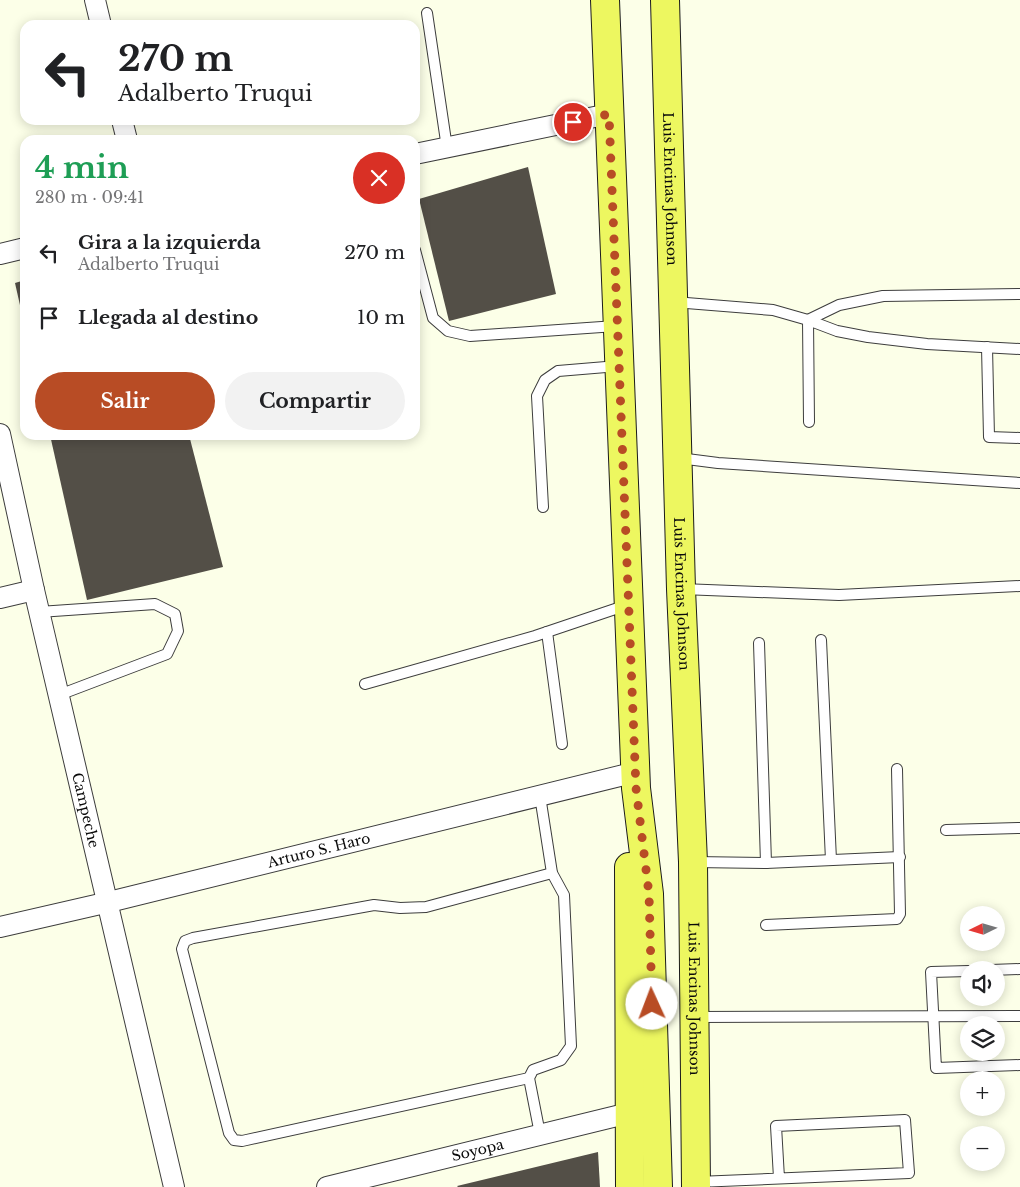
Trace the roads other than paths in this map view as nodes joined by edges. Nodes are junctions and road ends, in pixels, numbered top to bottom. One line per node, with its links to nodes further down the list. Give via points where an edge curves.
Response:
1 (95, 0): 5 (street)
2 (605, 0): 6 (main road)
3 (665, 0): 13 (main road, Luis Encinas Johnson)
4 (427, 13): 7 (lane)
5 (100, 20)
6 (609, 114): 7 (street); 15 (main road)
7 (447, 148): 8 (street)
8 (420, 153)
9 (20, 249): 10 (street)
10 (0, 254)
11 (420, 271): 15 (lane, via 433,318 448,331 470,336)
12 (1020, 294): 14 (lane, via 883,296 839,305)
13 (674, 302): 14 (lane, via 773,310); 22 (main road, Luis Encinas Johnson)
14 (808, 320): 16 (lane, via 837,332 868,337); 19 (lane)
15 (617, 326): 18 (main road)
16 (987, 347): 17 (lane); 21 (lane, via 989,437)
17 (1020, 349)
18 (619, 366): 24 (lane, via 558,371 545,380 537,396); 29 (main road)
19 (809, 422)
20 (0, 434): 27 (street, Campeche)
21 (1020, 438)
22 (678, 458): 23 (lane); 26 (main road, Luis Encinas Johnson)
23 (1020, 483)
24 (543, 507)
25 (1020, 586): 26 (lane, via 839,594)
26 (681, 589): 44 (main road, Luis Encinas Johnson)
27 (34, 590): 28 (street); 30 (street, Campeche)
28 (0, 598)
29 (628, 604): 31 (lane); 38 (main road)
30 (40, 612): 35 (street, Campeche); 35 (lane, via 155,604 175,614 178,631 167,654)
31 (547, 632): 34 (lane); 36 (lane)
32 (821, 640): 43 (lane)
33 (759, 643): 45 (lane)
34 (365, 684)
35 (59, 695): 47 (street, Campeche)
36 (562, 744)
37 (897, 769): 42 (lane)
38 (636, 780): 39 (street, Arturo S. Haro); 58 (main road, via 629,850); 65 (main road, via 649,894)
39 (540, 796): 46 (lane); 47 (street, Arturo S. Haro)
40 (1020, 828): 41 (lane)
41 (946, 830)
42 (900, 857): 43 (lane); 48 (lane, via 900,914 897,919)
43 (832, 860): 45 (lane)
44 (693, 862): 45 (lane); 55 (main road, Luis Encinas Johnson)
45 (766, 863)
46 (552, 873): 57 (lane, via 564,895 572,1046 562,1060 533,1070); 57 (lane, via 426,907 374,905 193,938 185,941 182,949 229,1133 234,1140 242,1141)
47 (109, 902): 49 (street, Arturo S. Haro); 62 (street, Campeche)
48 (766, 925)
49 (0, 927)
50 (1020, 969): 51 (lane)
51 (1005, 970)
52 (960, 971): 53 (lane, via 931,972)
53 (933, 1016): 54 (lane); 55 (lane); 56 (lane, via 936,1068)
54 (1020, 1016)
55 (695, 1017): 61 (main road, Luis Encinas Johnson, via 695,1120)
56 (1020, 1065)
57 (529, 1078): 59 (lane)
58 (629, 1113): 59 (street, Soyopa); 64 (main road)
59 (540, 1134): 63 (street, Soyopa)
60 (779, 1178): 60 (lane, via 909,1173 905,1120 776,1126); 61 (lane)
61 (701, 1184)
62 (174, 1187)
63 (327, 1187)
64 (630, 1187)
65 (658, 1187)

